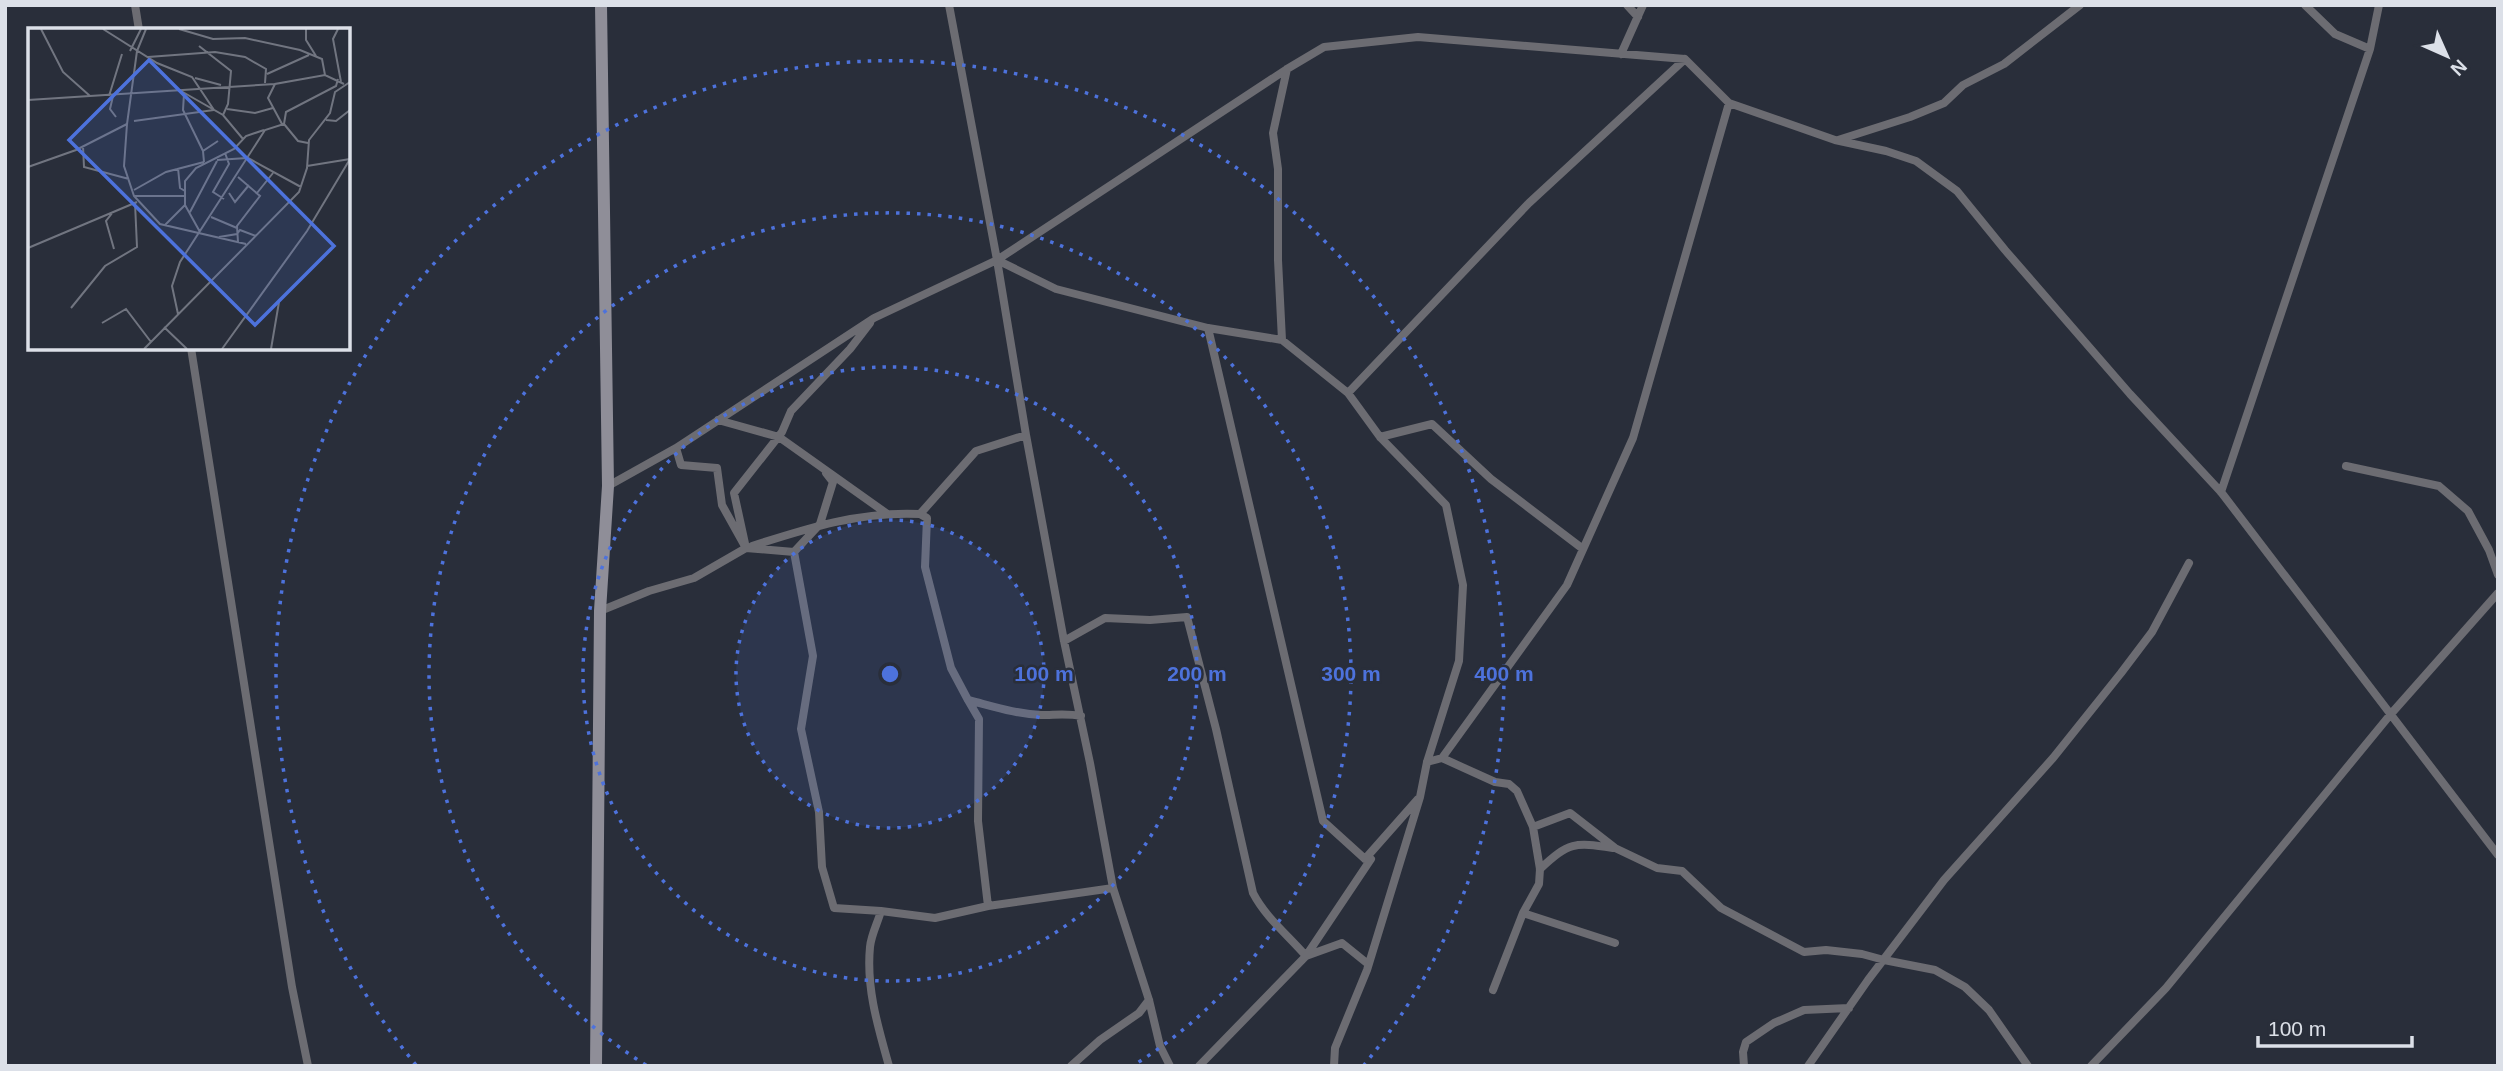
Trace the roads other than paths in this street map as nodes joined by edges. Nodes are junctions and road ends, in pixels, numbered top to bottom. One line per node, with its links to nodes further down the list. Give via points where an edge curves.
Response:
1 (135, 5): 10 (street)
2 (601, 5): 30 (street)
3 (949, 5): 17 (street)
4 (1627, 5): 9 (street)
5 (1643, 5): 9 (street)
6 (2080, 5): 16 (street, via 1944,103)
7 (2305, 5): 11 (street, via 2335,34)
8 (2379, 5): 11 (street)
9 (1639, 17): 12 (street)
10 (139, 28)
11 (2370, 49): 31 (street)
12 (1621, 54): 13 (street); 14 (street, via 1418,37 1324,47)
13 (1685, 59): 15 (street); 22 (street, via 1529,203)
14 (1287, 69): 17 (street); 20 (street, via 1273,133)
15 (1730, 103): 16 (street); 36 (street, via 1633,438)
16 (1835, 140): 31 (street, via 1916,162 1957,191 2130,394)
17 (997, 260): 18 (street); 19 (street, via 1056,289); 24 (street)
18 (874, 318): 23 (street); 25 (street, via 792,411)
19 (1208, 328): 20 (street); 52 (street, via 1323,821)
20 (1282, 340): 22 (street)
21 (191, 350): 65 (street)
22 (1348, 393): 26 (street)
23 (718, 420): 25 (street); 27 (street)
24 (1026, 435): 33 (street, via 976,451); 42 (street)
25 (779, 437): 28 (street); 35 (street, via 734,493)
26 (1380, 437): 36 (street, via 1432,424 1490,479); 47 (street, via 1446,505 1463,584 1459,662)
27 (676, 448): 30 (street); 35 (street, via 681,465 717,468 722,505)
28 (820, 465): 32 (street); 34 (street, via 833,482)
29 (2346, 466): 39 (street, via 2439,486 2468,511)
30 (608, 486): 41 (street)
31 (2221, 492): 44 (street)
32 (886, 513): 33 (street); 34 (street)
33 (920, 514): 43 (street, via 927,518 925,567 938,623 951,668)
34 (820, 524): 35 (street); 37 (street)
35 (746, 548): 37 (street); 41 (street, via 694,578)
36 (1583, 549): 46 (street, via 1567,585)
37 (794, 552): 56 (street, via 813,656 801,729 819,812 822,867 834,908)
38 (2189, 563): 60 (street, via 2152,632 2121,673 2053,758 1944,880)
39 (2498, 575)
40 (2498, 593): 44 (street)
41 (600, 611): 66 (street)
42 (1064, 641): 45 (street); 59 (street, via 1105,618 1187,617 1253,893 1262,911)
43 (968, 700): 45 (street, via 1042,715); 55 (street, via 979,719 978,821)
44 (2390, 715): 51 (street); 75 (street, via 2166,988)
45 (1081, 716): 54 (street)
46 (1442, 758): 47 (street); 49 (street, via 1509,784 1517,791)
47 (1427, 762): 48 (street)
48 (1420, 797): 52 (street); 61 (street)
49 (1533, 827): 50 (street, via 1570,813); 53 (street)
50 (1615, 848): 53 (street, via 1569,846); 60 (street, via 1657,868 1682,871 1721,908 1804,952 1826,950)
51 (2498, 855)
52 (1365, 859): 59 (street, via 1371,859)
53 (1540, 869): 57 (street, via 1539,884)
54 (1113, 888): 55 (street); 63 (street)
55 (988, 906): 56 (street, via 935,918)
56 (881, 911): 67 (street, via 870,945 869,982)
57 (1523, 913): 58 (street); 62 (street)
58 (1615, 943)
59 (1306, 956): 61 (street, via 1342,943); 70 (street)
60 (1884, 960): 64 (street); 74 (street, via 1935,970 1965,987 1989,1010)
61 (1368, 964): 71 (street, via 1335,1048)
62 (1493, 990)
63 (1149, 1000): 68 (street); 69 (street)
64 (1849, 1008): 72 (street, via 1804,1010 1774,1023 1746,1042); 73 (street)
65 (308, 1066)
66 (596, 1066)
67 (889, 1066)
68 (1071, 1066)
69 (1170, 1066)
70 (1199, 1066)
71 (1334, 1066)
72 (1744, 1066)
73 (1808, 1066)
74 (2028, 1066)
75 (2091, 1066)

